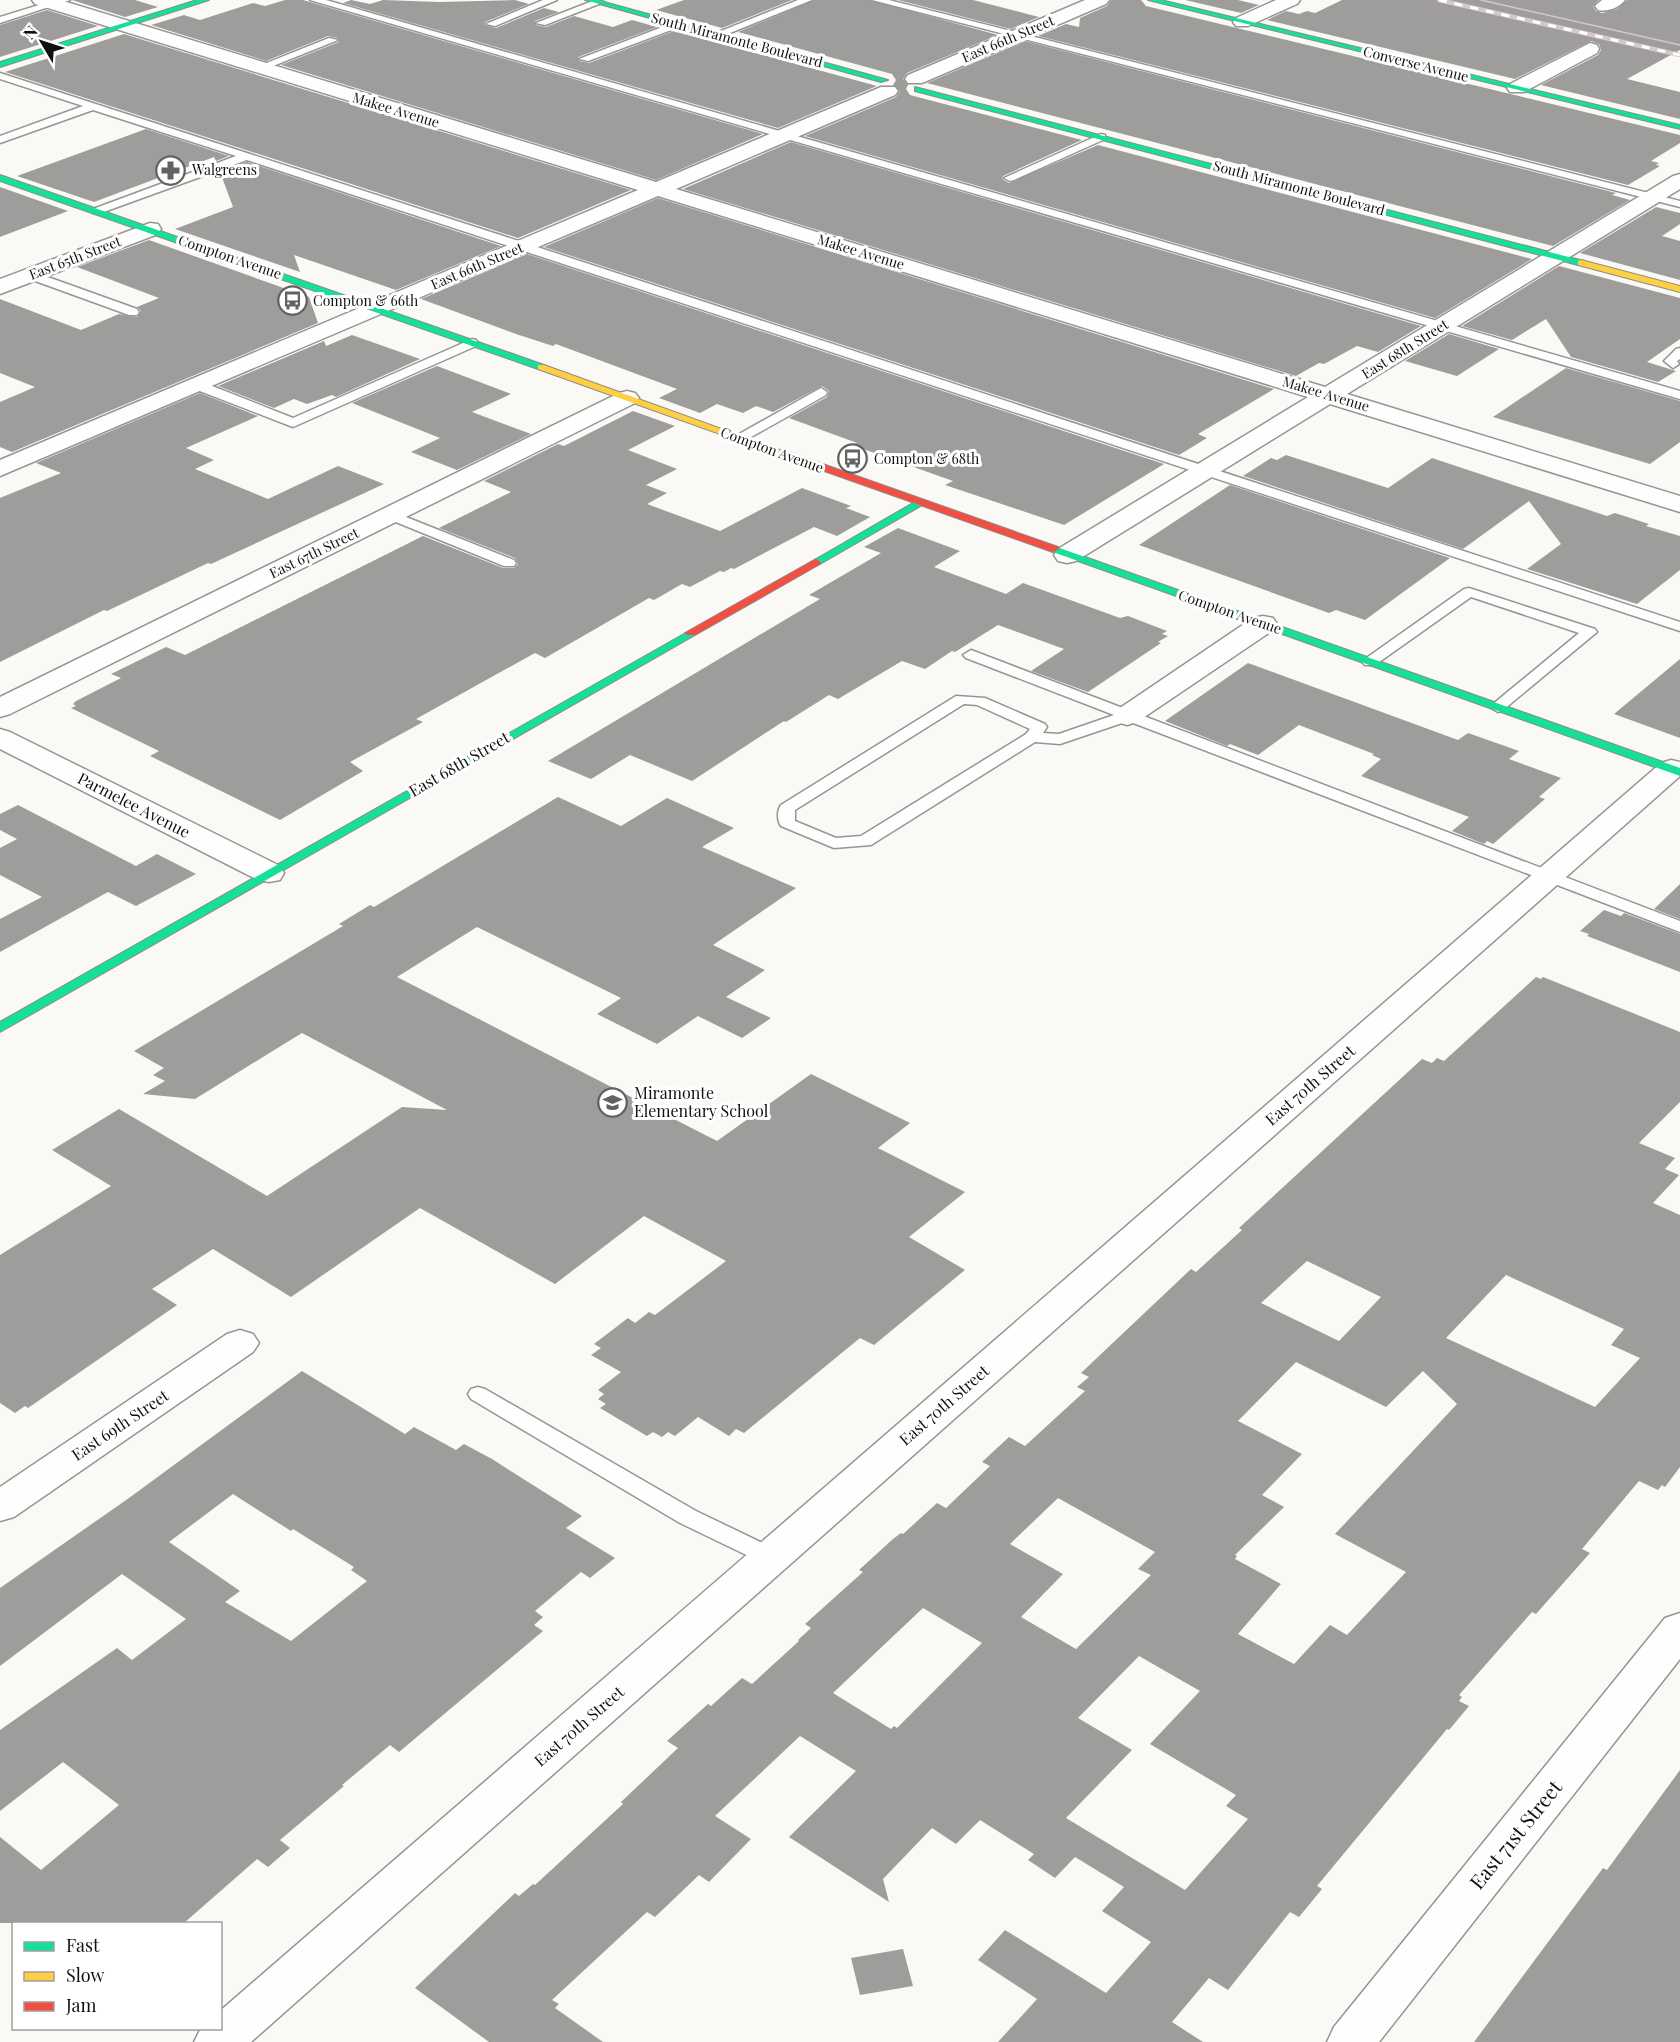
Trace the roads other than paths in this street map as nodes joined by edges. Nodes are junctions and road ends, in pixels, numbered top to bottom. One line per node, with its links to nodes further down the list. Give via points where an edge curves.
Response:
1 (205, 0): 16 (street)
2 (315, 0): 29 (lane)
3 (552, 0): 14 (lane)
4 (807, 0): 17 (lane)
5 (878, 0): 18 (lane)
6 (1100, 0): 18 (street, East 66th Street)
7 (1152, 0): 12 (street, Converse Avenue)
8 (1291, 0): 12 (street)
9 (53, 1): 11 (lane); 16 (street, Makee Avenue)
10 (594, 1): 13 (lane); 15 (street, South Miramonte Boulevard)
11 (0, 20)
12 (1242, 22): 26 (street, Converse Avenue)
13 (541, 23)
14 (491, 24)
15 (678, 24): 17 (street, South Miramonte Boulevard); 21 (lane)
16 (124, 26): 22 (street); 23 (street, Makee Avenue)
17 (716, 34): 25 (street, South Miramonte Boulevard)
18 (1018, 35): 25 (street, East 66th Street); 37 (lane)
19 (333, 40): 23 (lane)
20 (1590, 49): 26 (street)
21 (584, 59)
22 (0, 65)
23 (260, 68): 36 (street, Makee Avenue)
24 (0, 76): 27 (lane)
25 (901, 82): 29 (street, East 66th Street); 30 (street, South Miramonte Boulevard)
26 (1517, 88): 28 (street, Converse Avenue)
27 (94, 106): 31 (lane); 32 (lane)
28 (1680, 127)
29 (785, 135): 36 (street, East 66th Street); 48 (lane)
30 (1101, 137): 34 (lane); 42 (street, South Miramonte Boulevard)
31 (0, 140)
32 (247, 156): 39 (lane); 41 (lane)
33 (0, 178): 39 (street, Compton Avenue)
34 (1010, 178)
35 (1680, 180): 37 (street, East 68th Street)
36 (655, 190): 41 (street, East 66th Street); 52 (street, Makee Avenue)
37 (1652, 197): 38 (lane); 42 (street, East 68th Street)
38 (1680, 204)
39 (97, 211): 40 (street, Compton Avenue)
40 (150, 229): 43 (street, East 65th Street); 46 (street, Compton Avenue)
41 (524, 246): 46 (street, East 66th Street); 57 (lane)
42 (1556, 255): 45 (street, South Miramonte Boulevard); 48 (street, East 68th Street)
43 (31, 275): 44 (street, East 65th Street); 47 (lane)
44 (0, 287)
45 (1680, 290)
46 (376, 309): 49 (street, Compton Avenue); 50 (street, East 66th Street)
47 (133, 312)
48 (1441, 327): 52 (street, East 68th Street); 53 (lane)
49 (472, 343): 50 (lane, via 293,423); 54 (street, Compton Avenue)
50 (197, 385): 56 (street, East 66th Street)
51 (821, 392): 55 (lane)
52 (1331, 395): 57 (street, East 68th Street); 59 (street, Makee Avenue)
53 (1680, 395)
54 (627, 398): 55 (street, Compton Avenue); 60 (street, East 67th Street)
55 (739, 438): 58 (street, Compton Avenue)
56 (0, 469)
57 (1205, 472): 61 (street, East 68th Street); 64 (lane)
58 (920, 502): 61 (street, Compton Avenue); 73 (street, East 68th Street)
59 (1680, 504)
60 (391, 515): 62 (lane); 68 (street, East 67th Street)
61 (1067, 555): 63 (street, Compton Avenue)
62 (509, 563)
63 (1263, 624): 66 (street, Compton Avenue); 69 (street)
64 (1680, 627)
65 (971, 655): 69 (lane)
66 (1370, 662): 67 (street, Compton Avenue); 67 (lane, via 1469,592 1590,632)
67 (1498, 707): 72 (street, Compton Avenue)
68 (0, 708)
69 (1127, 716): 70 (lane, via 1060,739); 74 (lane)
70 (1032, 737): 70 (lane, via 1039,727 980,701 961,699 787,808 787,823 834,843 865,841)
71 (0, 738): 73 (street, Parmelee Avenue)
72 (1676, 770): 74 (street, East 70th Street)
73 (269, 873): 76 (street, East 68th Street)
74 (1548, 877): 75 (lane); 80 (street, East 70th Street)
75 (1680, 927)
76 (0, 1028)
77 (240, 1343): 79 (street, East 69th Street)
78 (478, 1394): 80 (lane, via 688,1517)
79 (0, 1506)
80 (771, 1557): 82 (street, East 70th Street)
81 (1680, 1629): 83 (street, East 71st Street)
82 (218, 2042)
83 (1351, 2042)

